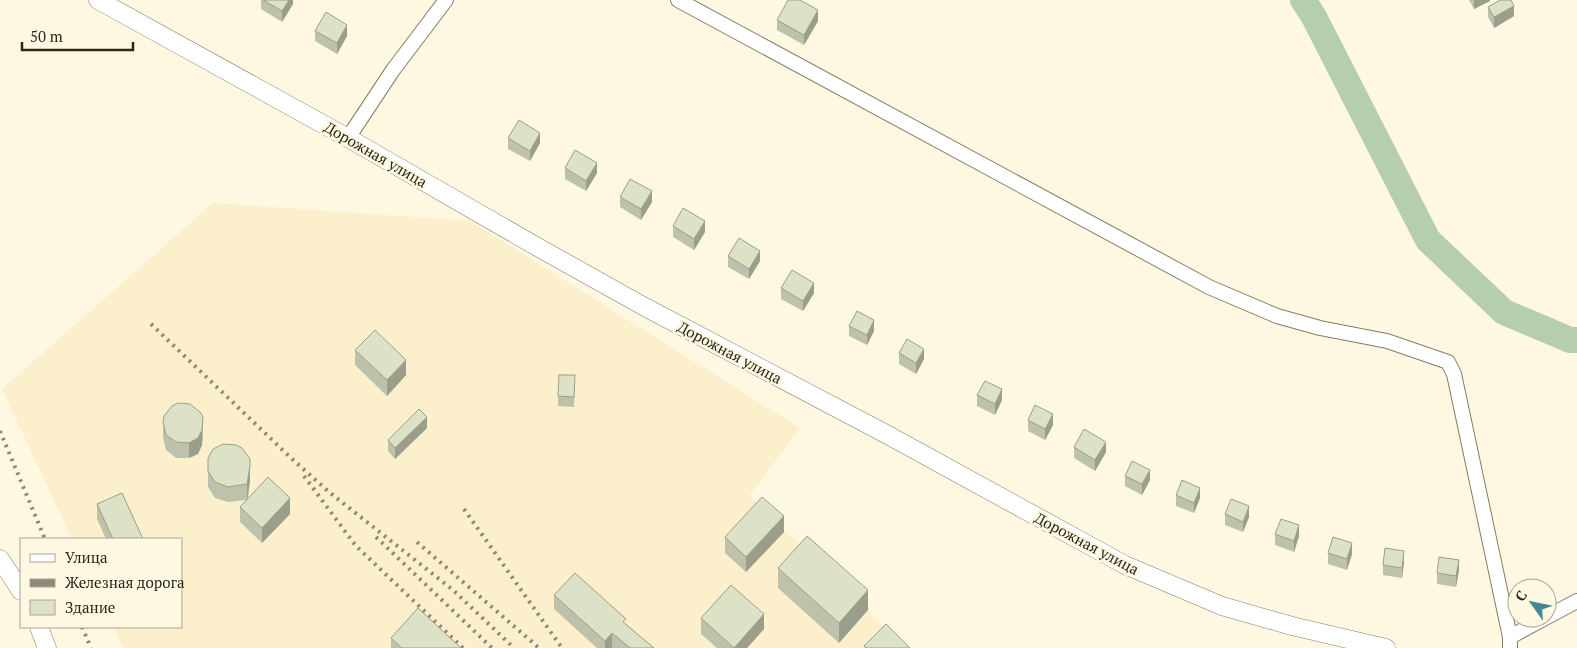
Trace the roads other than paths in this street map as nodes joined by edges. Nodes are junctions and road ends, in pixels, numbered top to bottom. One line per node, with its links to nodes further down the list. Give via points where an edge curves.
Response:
1 (98, 0): 4 (street, Дорожная улица)
2 (446, 0): 4 (street, via 393,70)
3 (678, 0): 11 (street, via 1209,287 1278,316 1387,341 1448,362 1454,374)
4 (348, 138): 13 (street, Дорожная улица, via 558,259 1125,565 1222,606)
5 (0, 559): 6 (street)
6 (20, 589)
7 (1577, 600): 8 (street)
8 (1557, 611)
9 (39, 628): 12 (street)
10 (1530, 628): 11 (street)
11 (1510, 642)
12 (47, 648)
13 (1386, 648)

